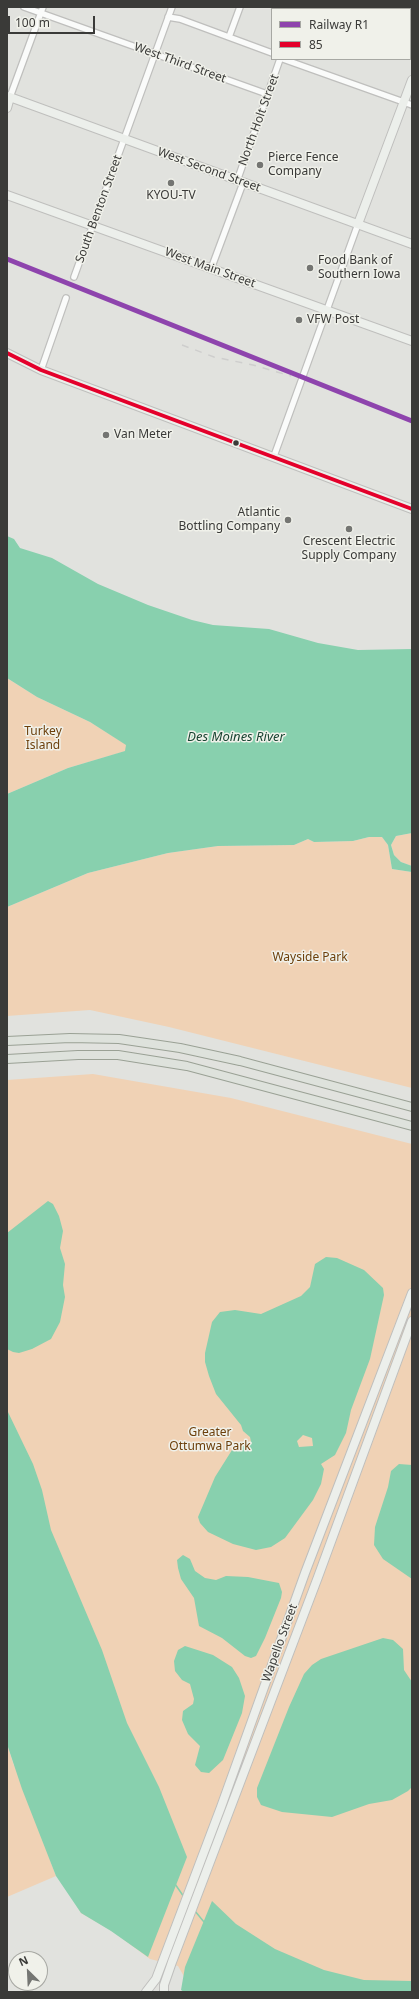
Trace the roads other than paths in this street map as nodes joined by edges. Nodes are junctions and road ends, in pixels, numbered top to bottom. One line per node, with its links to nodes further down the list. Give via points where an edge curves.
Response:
1 (24, 7): 4 (street, West Third Street)
2 (172, 7): 5 (street, South Benton Street)
3 (240, 7): 6 (street)
4 (42, 10): 8 (street, West Third Street); 13 (street)
5 (168, 17): 6 (street); 8 (street, South Benton Street)
6 (229, 37): 7 (street)
7 (271, 52)
8 (154, 53): 12 (street, West Third Street); 17 (street, South Benton Street)
9 (282, 60): 12 (street, North Holt Street)
10 (285, 60): 14 (street)
11 (412, 80): 14 (main road)
12 (267, 94): 18 (street, North Holt Street)
13 (9, 96): 16 (main road); 17 (main road, West Second Street)
14 (404, 102): 15 (street); 20 (main road)
15 (412, 105)
16 (7, 108)
17 (125, 140): 18 (main road, West Second Street); 21 (street, South Benton Street)
18 (240, 182): 20 (main road, West Second Street); 23 (street, North Holt Street)
19 (7, 195): 21 (main road, West Main Street)
20 (358, 224): 22 (main road, West Second Street); 26 (street)
21 (93, 226): 23 (main road, West Main Street); 24 (street, South Benton Street)
22 (412, 244)
23 (211, 269): 26 (main road, West Main Street)
24 (74, 277)
25 (66, 298): 29 (street)
26 (327, 310): 27 (main road, West Main Street); 30 (street)
27 (412, 341)
28 (7, 353): 29 (main road)
29 (41, 370): 30 (main road)
30 (274, 456): 31 (main road)
31 (412, 509)
32 (7, 1041): 34 (main road, via 119,1039 180,1048 240,1061)
33 (7, 1059): 35 (main road, via 78,1054 118,1055 187,1066)
34 (412, 1107)
35 (412, 1126)
36 (412, 1292): 38 (main road, Wapello Street, via 156,1979)
37 (412, 1321): 39 (main road, Wapello Street, via 170,1968)
38 (146, 1992)
39 (164, 1992)

